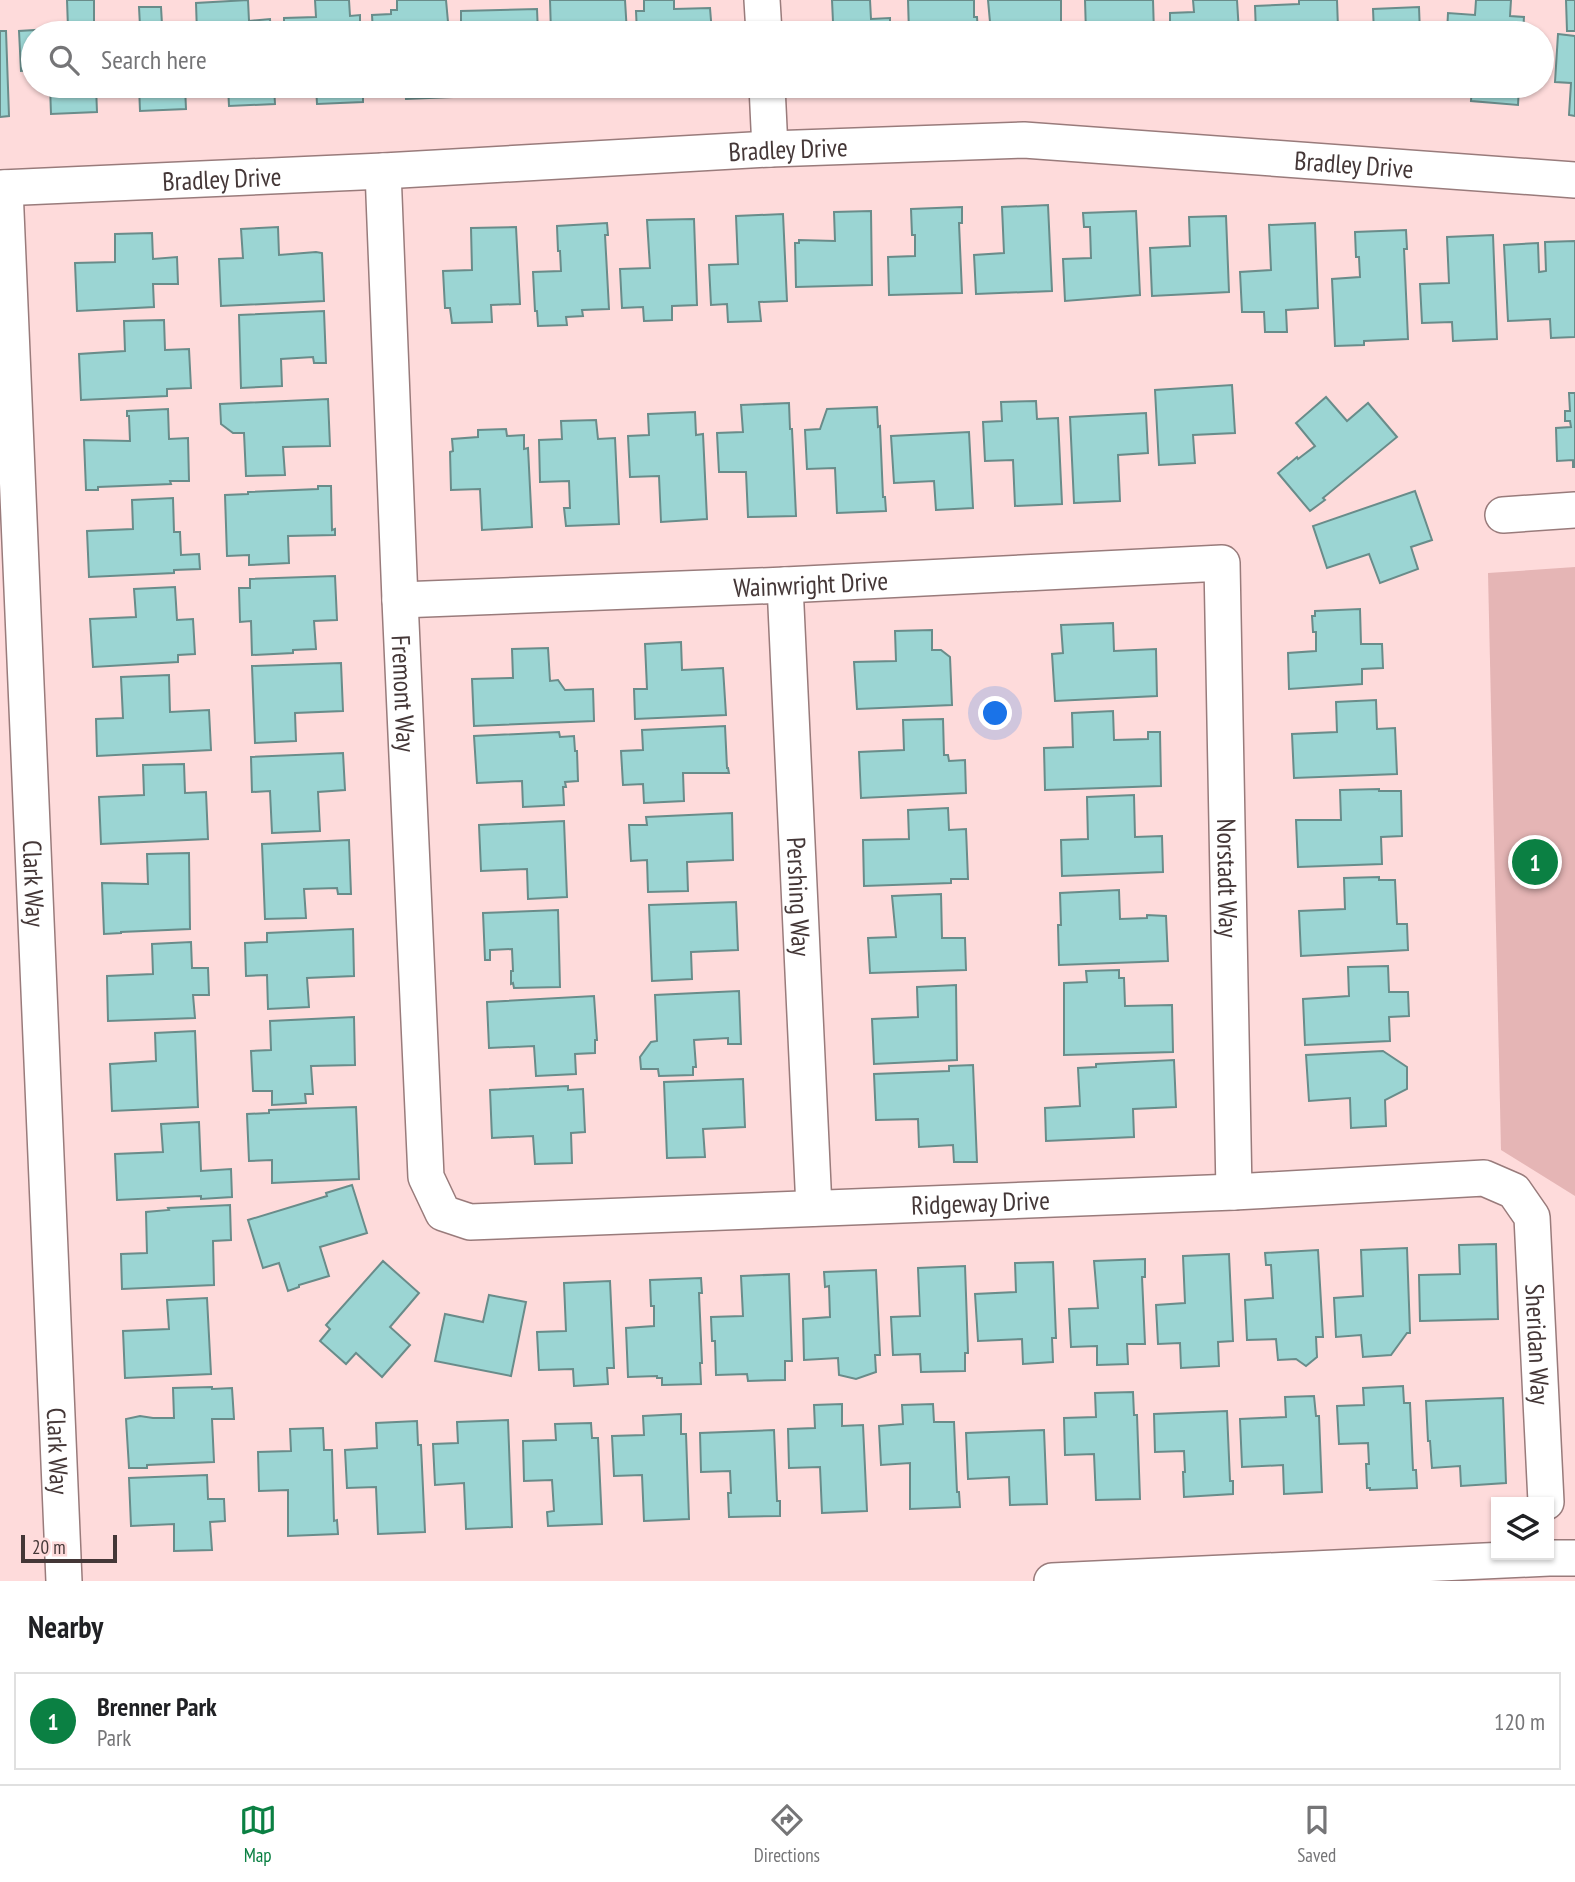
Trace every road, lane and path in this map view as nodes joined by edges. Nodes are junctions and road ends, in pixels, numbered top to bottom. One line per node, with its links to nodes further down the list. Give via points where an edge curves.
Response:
1 (762, 0): 2 (street)
2 (763, 21)
3 (768, 98): 4 (street)
4 (770, 149): 5 (street, Bradley Drive); 6 (street, Bradley Drive, via 1024,140)
5 (383, 171): 7 (street, Bradley Drive); 12 (street, Fremont Way)
6 (1575, 180)
7 (3, 188): 20 (street, Clark Way)
8 (1575, 510): 9 (street)
9 (1503, 515)
10 (1222, 563): 11 (street, Wainwright Drive); 14 (street, Norstadt Way)
11 (785, 586): 12 (street, Wainwright Drive); 15 (street, Pershing Way)
12 (400, 600): 16 (street, Fremont Way, via 426,1177)
13 (1514, 1191): 14 (street, Ridgeway Drive, via 1484,1178); 17 (street, Sheridan Way, via 1532,1217)
14 (1234, 1192): 15 (street, Ridgeway Drive)
15 (814, 1208): 16 (street, Ridgeway Drive, via 470,1222)
16 (443, 1213)
17 (1546, 1497)
18 (1558, 1555): 19 (street)
19 (1214, 1578): 21 (street)
20 (64, 1581)
21 (1052, 1581)

